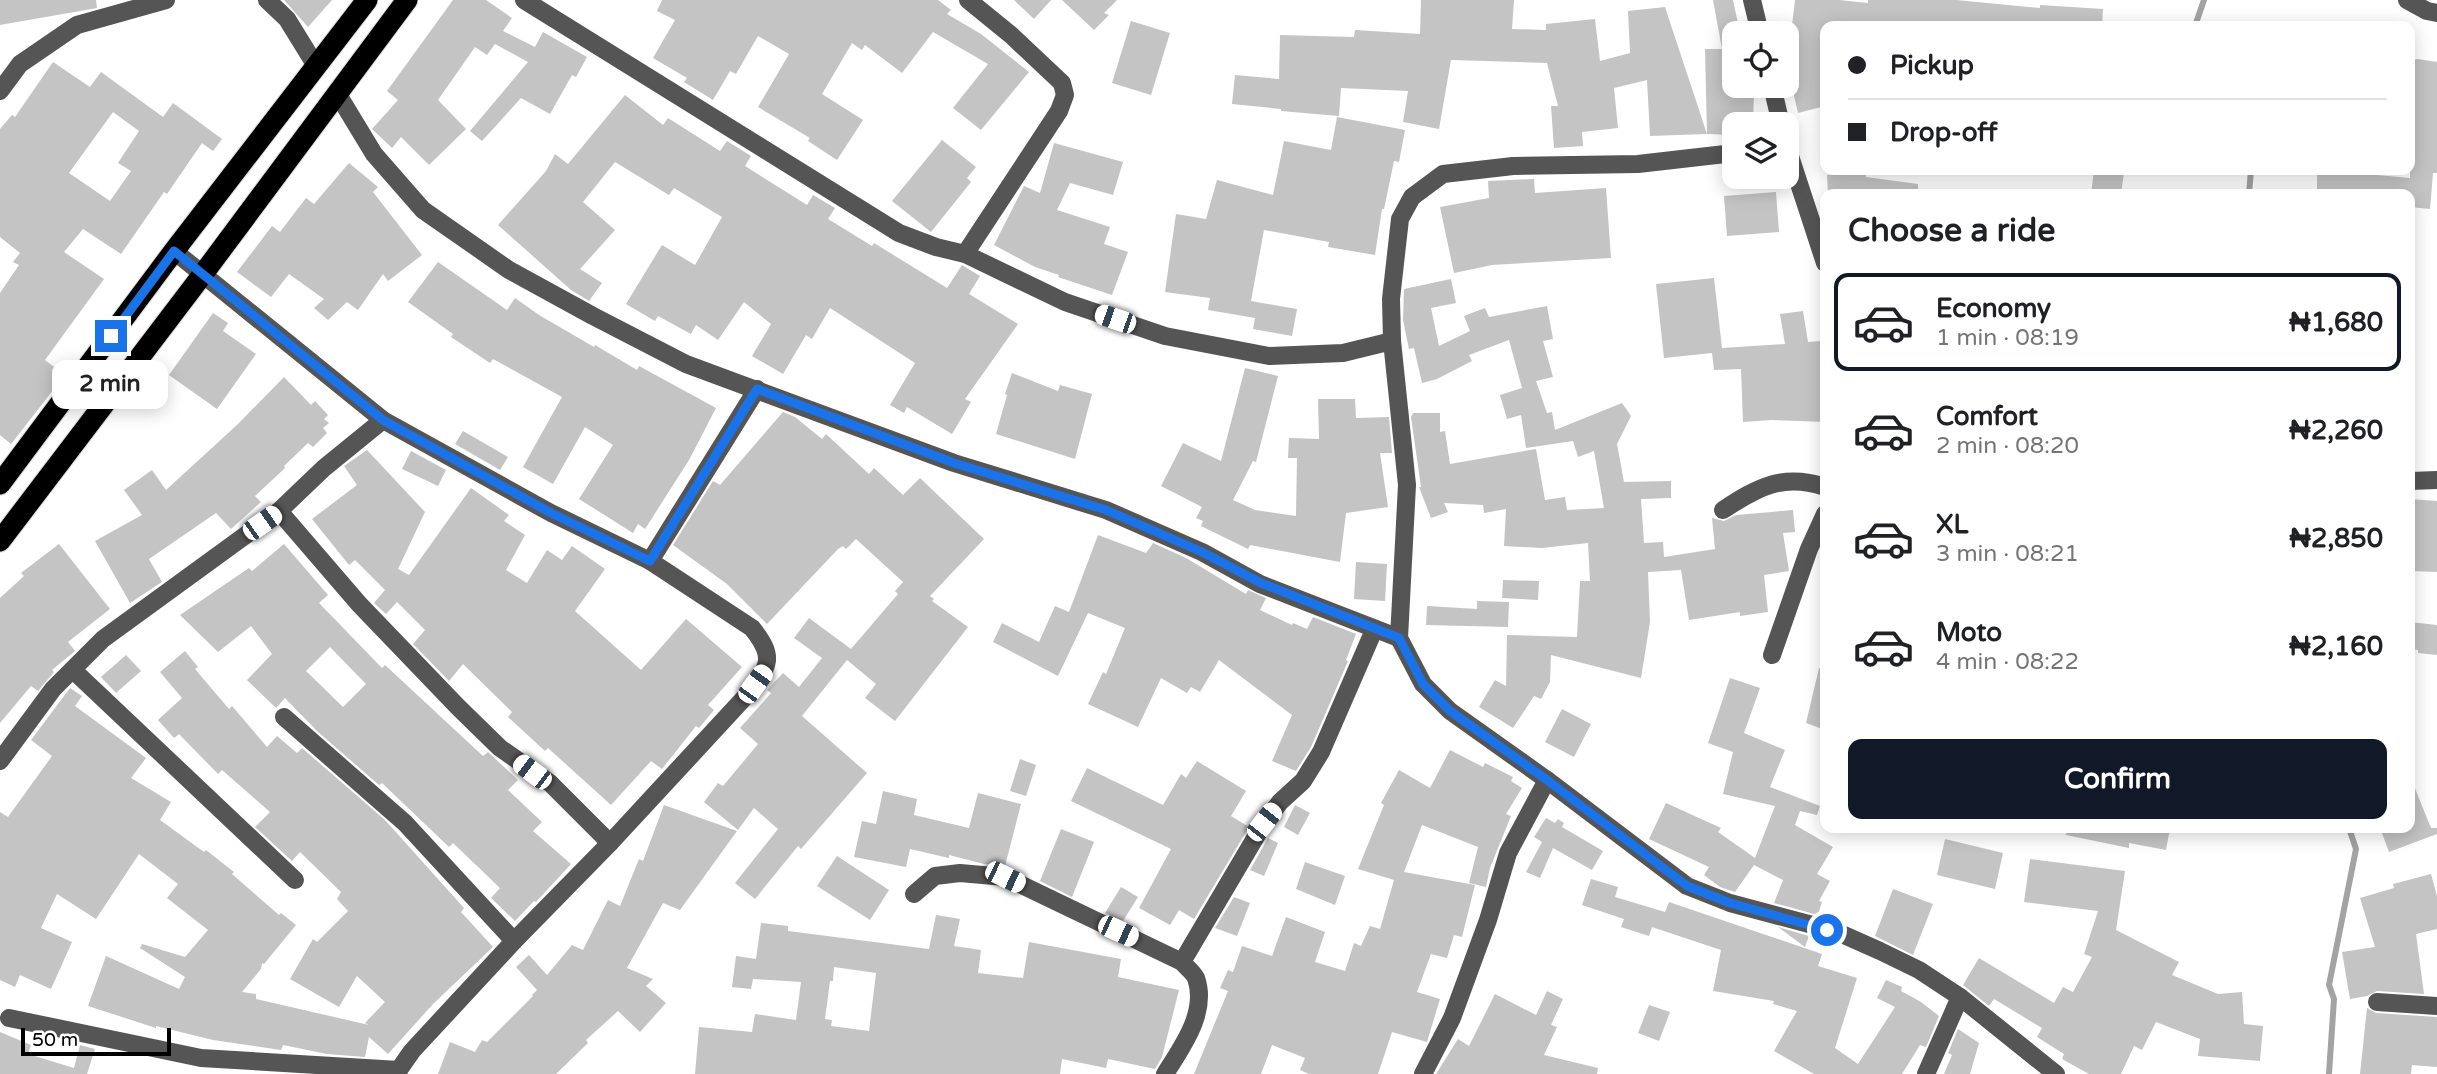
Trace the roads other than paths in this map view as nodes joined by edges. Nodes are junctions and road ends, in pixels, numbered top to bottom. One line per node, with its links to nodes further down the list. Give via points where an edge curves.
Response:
1 (166, 0): 12 (street, via 77,25 20,64)
2 (267, 0): 11 (street, via 287,19)
3 (367, 0): 11 (highway)
4 (407, 0): 13 (highway)
5 (524, 0): 18 (street, via 898,233)
6 (968, 0): 18 (street, via 1062,83 1065,95)
7 (1752, 0): 10 (street)
8 (2407, 0): 9 (street)
9 (2437, 13)
10 (1757, 21)
11 (316, 66): 17 (highway)
12 (0, 91)
13 (337, 93): 19 (highway); 21 (street, via 373,154 424,210 509,270 686,363)
14 (1722, 154): 20 (street, via 1638,164 1513,166 1443,174 1412,197 1400,219 1391,299)
15 (1799, 184): 16 (street)
16 (1820, 248)
17 (174, 251): 19 (street); 25 (highway)
18 (965, 254): 20 (street, via 1065,302 1166,336 1269,356 1343,353)
19 (203, 274): 22 (street); 30 (highway)
20 (1392, 341): 33 (street, via 1407,485)
21 (757, 389): 31 (street); 32 (street, via 954,463 1106,510)
22 (383, 420): 28 (street); 31 (street, via 551,513)
23 (2437, 480): 24 (street)
24 (2415, 481)
25 (0, 484)
26 (1820, 486): 27 (street, via 1795,480 1772,483)
27 (1723, 510)
28 (279, 512): 35 (street, via 103,639); 39 (street, via 458,707 500,748 551,783)
29 (1820, 525): 34 (street)
30 (0, 541)
31 (650, 561): 39 (street, via 752,628 768,653 764,672 746,695)
32 (1374, 630): 33 (street); 43 (street, via 1321,752 1303,781 1264,822)
33 (1399, 638): 38 (street, via 1423,684 1450,711)
34 (1772, 655)
35 (73, 670): 37 (street, via 53,689); 40 (street)
36 (284, 717): 42 (street, via 404,823)
37 (0, 761)
38 (1547, 780): 44 (street, via 1687,886 1730,903 1835,931 1899,960); 50 (street, via 1508,853 1452,1018)
39 (610, 844): 42 (street)
40 (295, 880)
41 (914, 894): 43 (street, via 935,876 1005,877)
42 (514, 941): 48 (street)
43 (1182, 962): 49 (street, via 1195,976 1199,998 1183,1047)
44 (1960, 996): 51 (street); 52 (street)
45 (2377, 1002): 46 (street)
46 (2437, 1006)
47 (9, 1018): 48 (street, via 201,1058)
48 (398, 1072)
49 (1165, 1074)
50 (1423, 1074)
51 (1926, 1074)
52 (2056, 1074)

